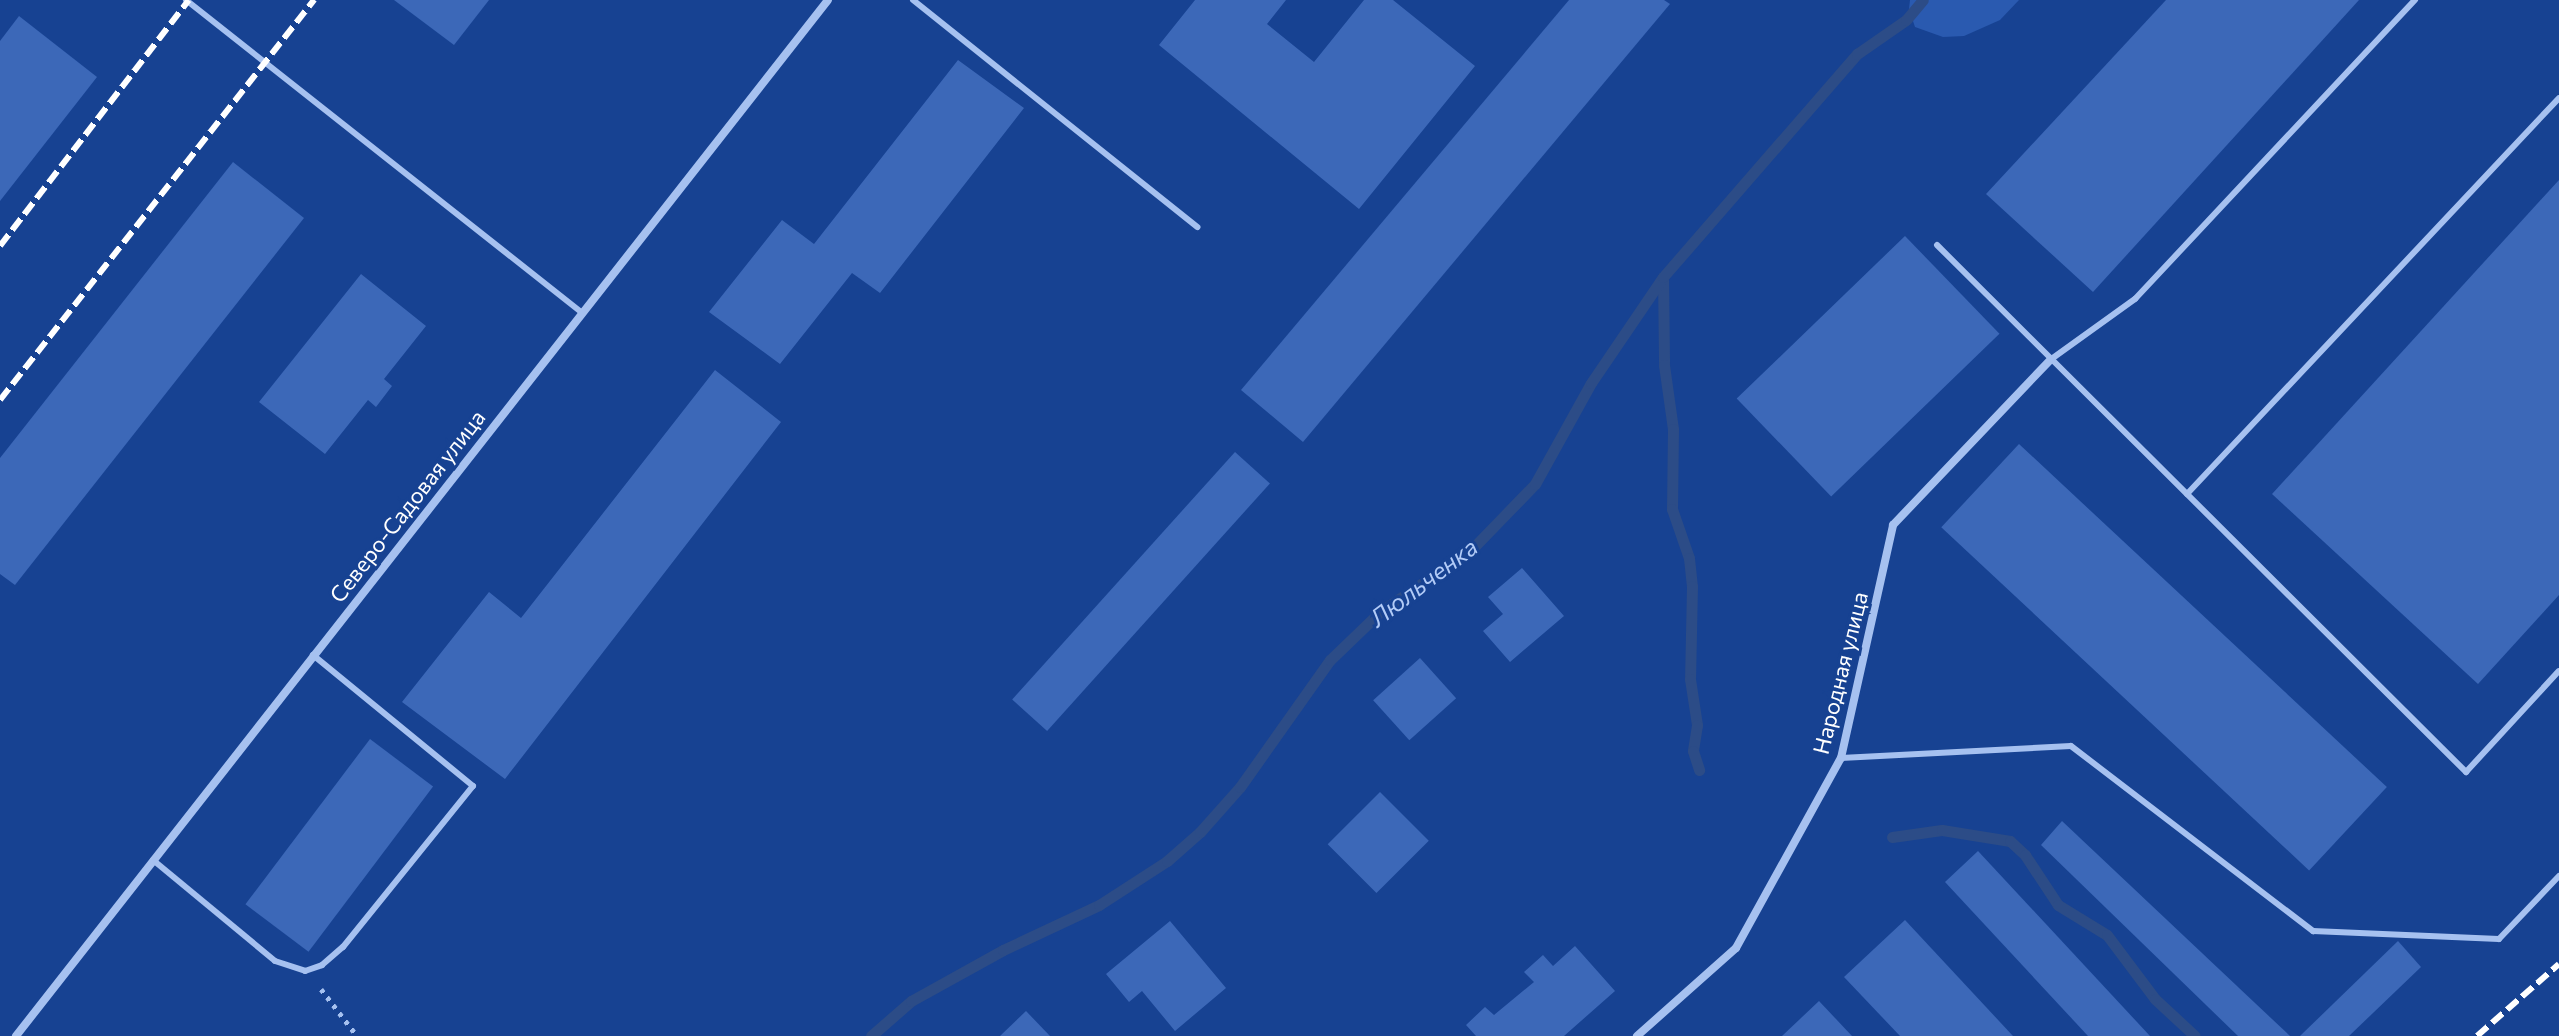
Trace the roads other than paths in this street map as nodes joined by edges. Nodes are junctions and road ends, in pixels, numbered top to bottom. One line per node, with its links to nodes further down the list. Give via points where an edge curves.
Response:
1 (186, 0): 8 (lane)
2 (828, 0): 8 (street, Северо-Садовая улица)
3 (913, 0): 6 (lane)
4 (2415, 0): 9 (lane, via 2135,299)
5 (2559, 98): 10 (lane)
6 (1197, 227)
7 (1937, 245): 9 (lane)
8 (581, 312): 11 (street, Северо-Садовая улица)
9 (2050, 360): 10 (lane); 13 (street, Народная улица, via 1893,525)
10 (2187, 494): 12 (lane, via 2466,772)
11 (313, 655): 14 (street, Северо-Садовая улица); 14 (lane, via 473,786 343,947 322,965 305,971 275,961)
12 (2559, 671)
13 (1841, 758): 15 (lane, via 2071,746 2313,931 2499,939); 17 (street, Народная улица, via 1736,948)
14 (153, 860): 16 (street, Северо-Садовая улица)
15 (2559, 876)
16 (16, 1036)
17 (1637, 1036)

